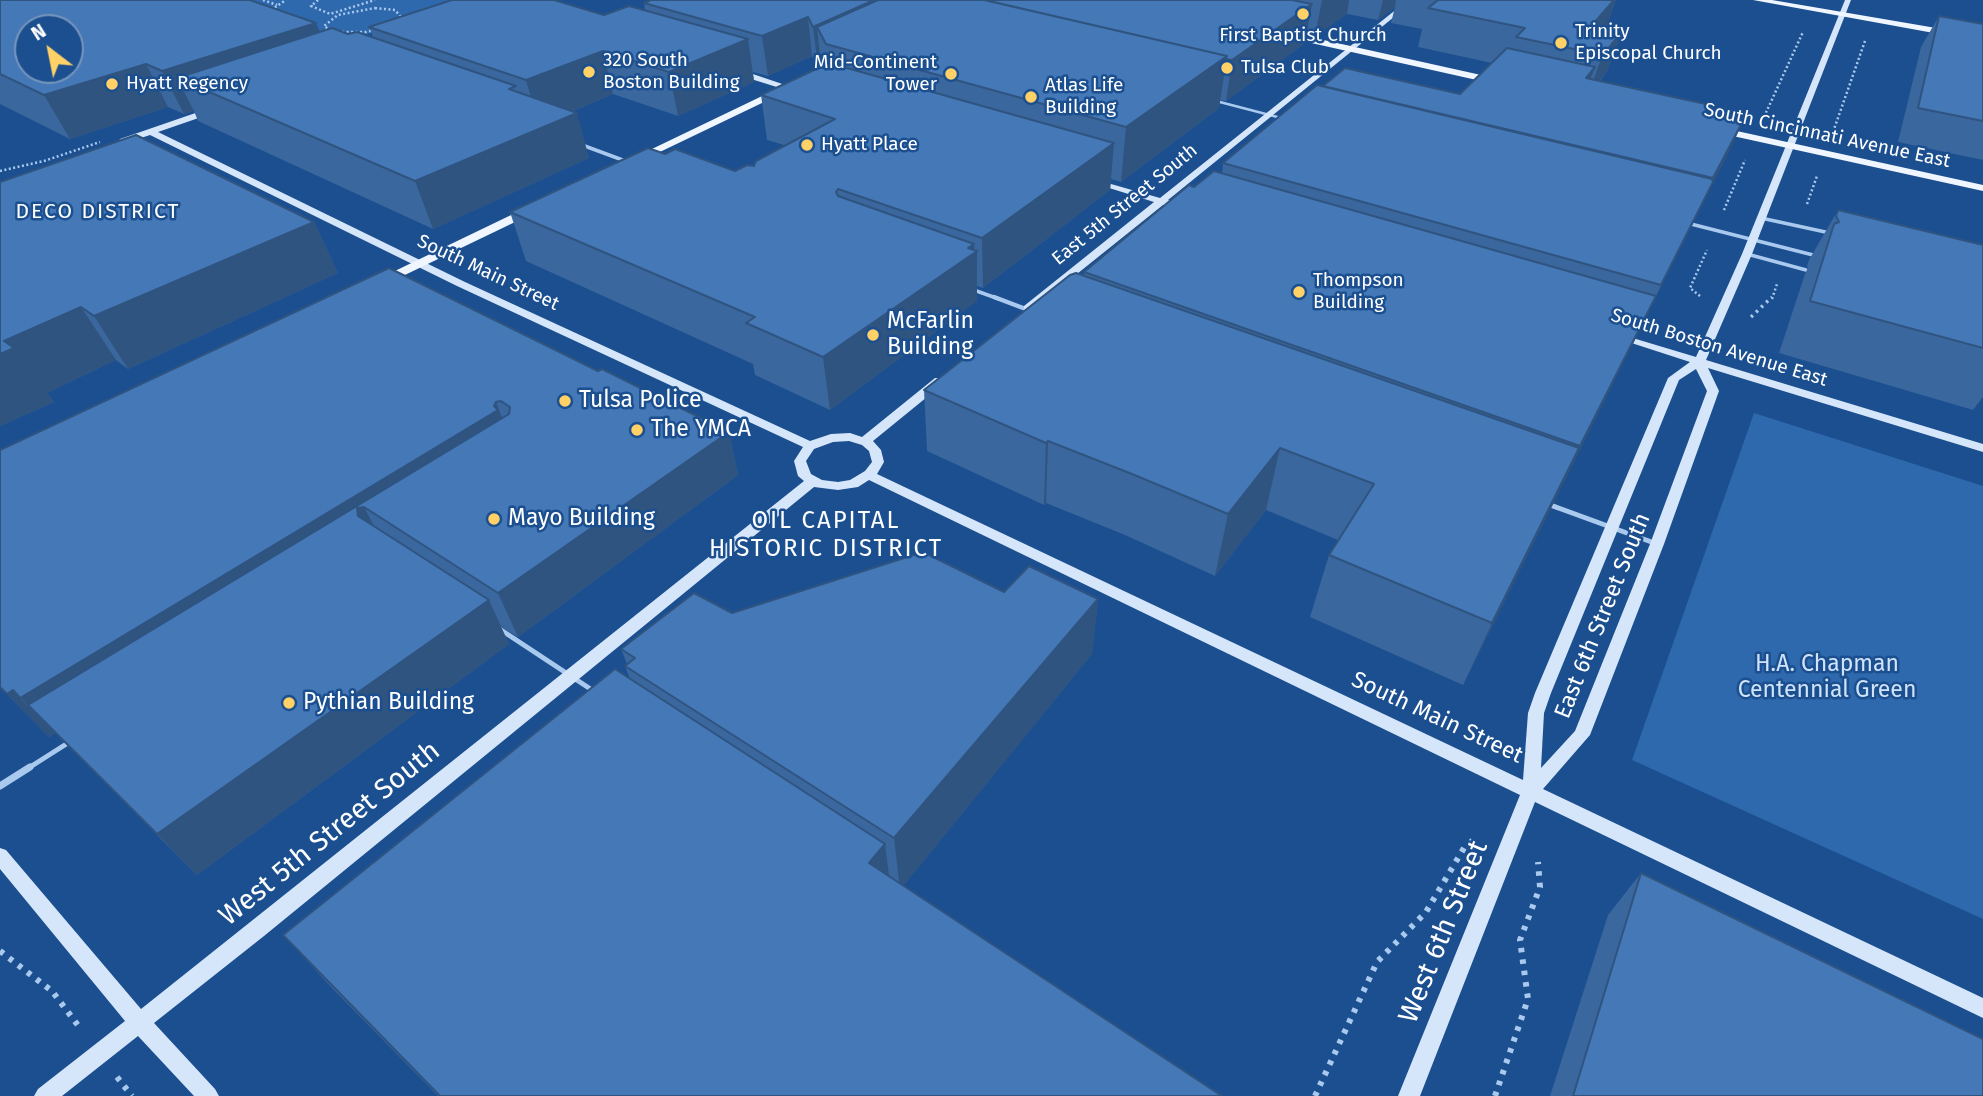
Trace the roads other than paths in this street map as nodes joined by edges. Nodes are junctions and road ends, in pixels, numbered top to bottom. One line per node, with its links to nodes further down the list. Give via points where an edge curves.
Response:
1 (1412, 0): 7 (street, East 5th Street South)
2 (1757, 0): 4 (main road)
3 (1848, 0): 4 (street, East 6th Street South)
4 (1842, 15): 6 (main road); 21 (street, East 6th Street South)
5 (1277, 33): 7 (main road)
6 (1983, 39)
7 (1351, 49): 10 (main road); 15 (street, East 5th Street South)
8 (723, 68): 11 (street)
9 (798, 82): 11 (main road)
10 (1514, 85)
11 (787, 87): 12 (street); 22 (main road)
12 (811, 94)
13 (1206, 99): 15 (lane)
14 (221, 108): 18 (street)
15 (1269, 115): 16 (lane); 26 (street, East 5th Street South)
16 (1291, 120)
17 (1699, 126): 21 (main road, South Cincinnati Avenue East)
18 (151, 132): 19 (street); 35 (street, South Main Street)
19 (113, 141)
20 (582, 145): 22 (lane)
21 (1789, 146): 25 (main road, South Cincinnati Avenue East); 29 (street, East 6th Street South)
22 (635, 164): 23 (main road)
23 (609, 172)
24 (1084, 177): 26 (street)
25 (1983, 188)
26 (1161, 201): 28 (street); 39 (street, East 5th Street South)
27 (542, 204): 35 (main road)
28 (1194, 210)
29 (1761, 219): 31 (lane); 32 (street, East 6th Street South)
30 (1685, 222): 32 (lane)
31 (1834, 234)
32 (1753, 240): 33 (street, East 6th Street South); 34 (lane)
33 (1747, 254): 36 (lane); 43 (street, East 6th Street South)
34 (1826, 258)
35 (418, 263): 38 (main road); 46 (street, South Main Street)
36 (1806, 270)
37 (964, 286): 39 (lane)
38 (363, 290)
39 (1027, 310): 40 (lane); 41 (street, East 5th Street South)
40 (1039, 314)
41 (1017, 318)
42 (1605, 333): 43 (street, South Boston Avenue East)
43 (1699, 362): 47 (street, South Boston Avenue East); 51 (street, East 6th Street South, via 1674,378); 52 (street, East 6th Street South, via 1713,391)
44 (946, 375): 45 (street)
45 (864, 441): 46 (street, via 838,437); 48 (street, via 878,457)
46 (810, 446): 49 (street, via 800,467)
47 (1983, 448)
48 (869, 475): 49 (street, via 843,486); 58 (street, South Main Street)
49 (813, 481): 54 (street, West 5th Street South)
50 (1538, 500): 51 (lane)
51 (1612, 527): 52 (lane); 58 (street, East 6th Street South, via 1535,713)
52 (1657, 544): 58 (street, East 6th Street South, via 1582,734)
53 (488, 622): 54 (lane)
54 (570, 676): 55 (lane); 61 (street, West 5th Street South)
55 (601, 696)
56 (73, 739): 57 (lane)
57 (0, 786)
58 (1531, 790): 60 (street, South Main Street); 64 (street, West 6th Street)
59 (0, 856): 61 (street)
60 (1983, 1008)
61 (139, 1022): 62 (street, West 5th Street South); 63 (street)
62 (45, 1096)
63 (208, 1096)
64 (1409, 1096)

